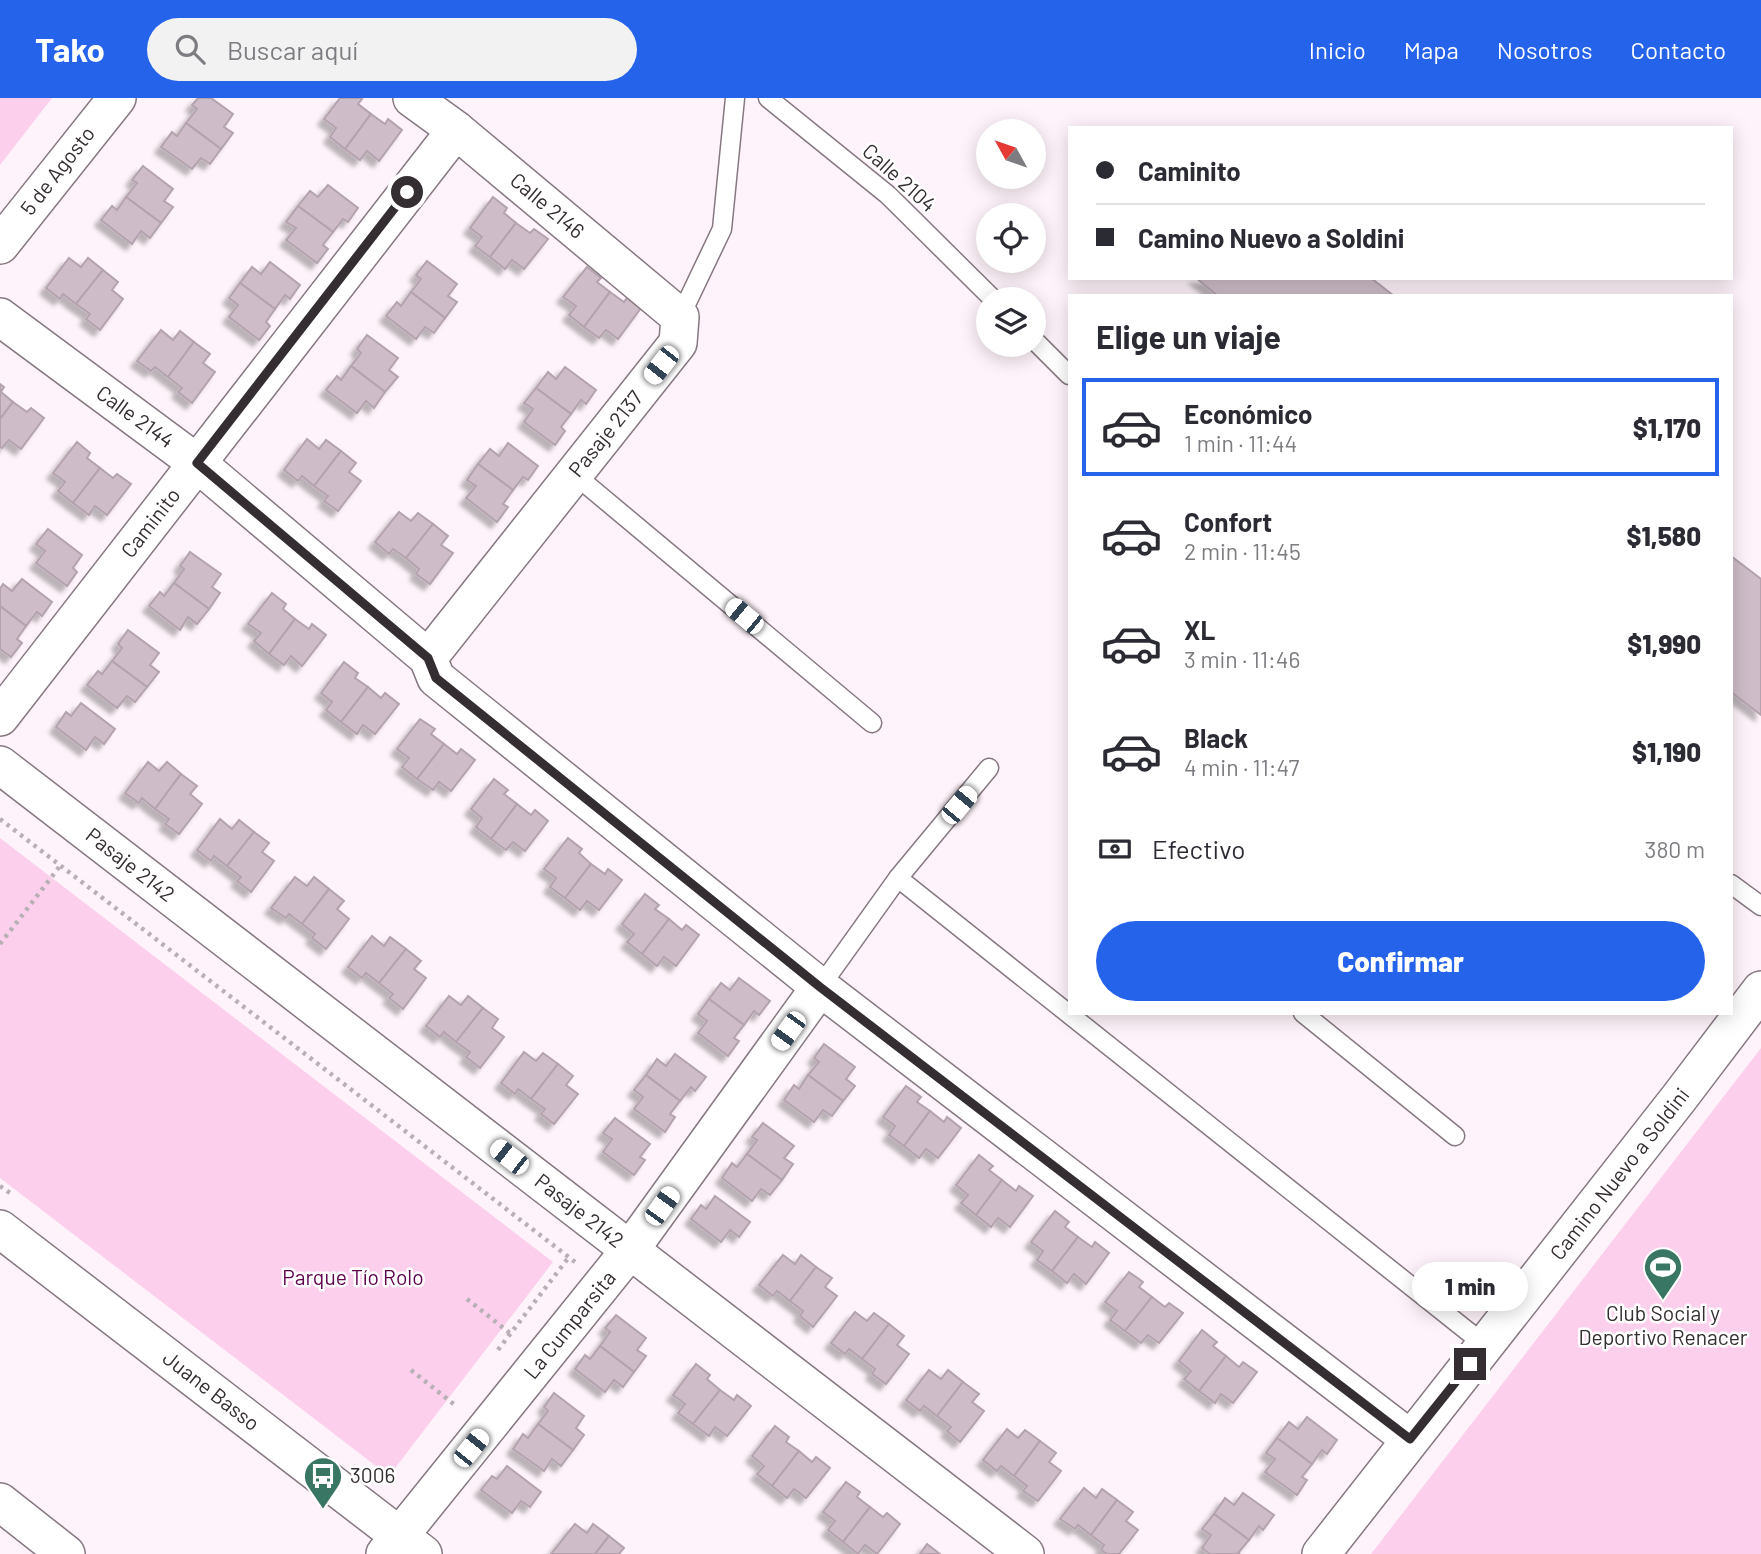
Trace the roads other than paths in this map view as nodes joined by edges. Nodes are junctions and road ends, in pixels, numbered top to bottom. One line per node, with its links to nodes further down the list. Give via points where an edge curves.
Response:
1 (117, 98): 6 (street, 5 de Agosto)
2 (412, 98): 5 (street, Calle 2146)
3 (735, 98): 9 (lane, Pasaje 2137, via 722,229)
4 (768, 98): 7 (lane, Calle 2104, via 888,195)
5 (456, 130): 9 (street, Calle 2146); 12 (street, Caminito)
6 (0, 245)
7 (981, 287)
8 (0, 317): 12 (street, Calle 2144)
9 (680, 317): 13 (street, Pasaje 2137, via 678,344)
10 (1046, 352): 11 (lane)
11 (1068, 374)
12 (197, 463): 14 (street, Calle 2144); 15 (street, Caminito)
13 (574, 474): 14 (street, Pasaje 2137); 16 (lane)
14 (428, 658): 22 (street, Calle 2144, via 436,678)
15 (0, 717)
16 (872, 723)
17 (0, 765): 29 (street, Pasaje 2142)
18 (989, 768): 19 (lane)
19 (898, 878): 22 (lane); 24 (lane)
20 (1733, 885): 21 (lane)
21 (1761, 906)
22 (820, 987): 29 (street, La Cumparsita); 31 (street, Calle 2144)
23 (1761, 990): 30 (street, Camino Nuevo a Soldini)
24 (1067, 1006)
25 (1078, 1015): 30 (lane)
26 (1305, 1015): 27 (lane)
27 (1455, 1136)
28 (0, 1229): 33 (street, Juane Basso)
29 (630, 1250): 33 (street, La Cumparsita); 35 (street, Pasaje 2142)
30 (1485, 1345): 31 (street, Camino Nuevo a Soldini)
31 (1410, 1439): 36 (street, Camino Nuevo a Soldini)
32 (0, 1502): 34 (street)
33 (403, 1548)
34 (66, 1554)
35 (1025, 1554)
36 (1321, 1554)

